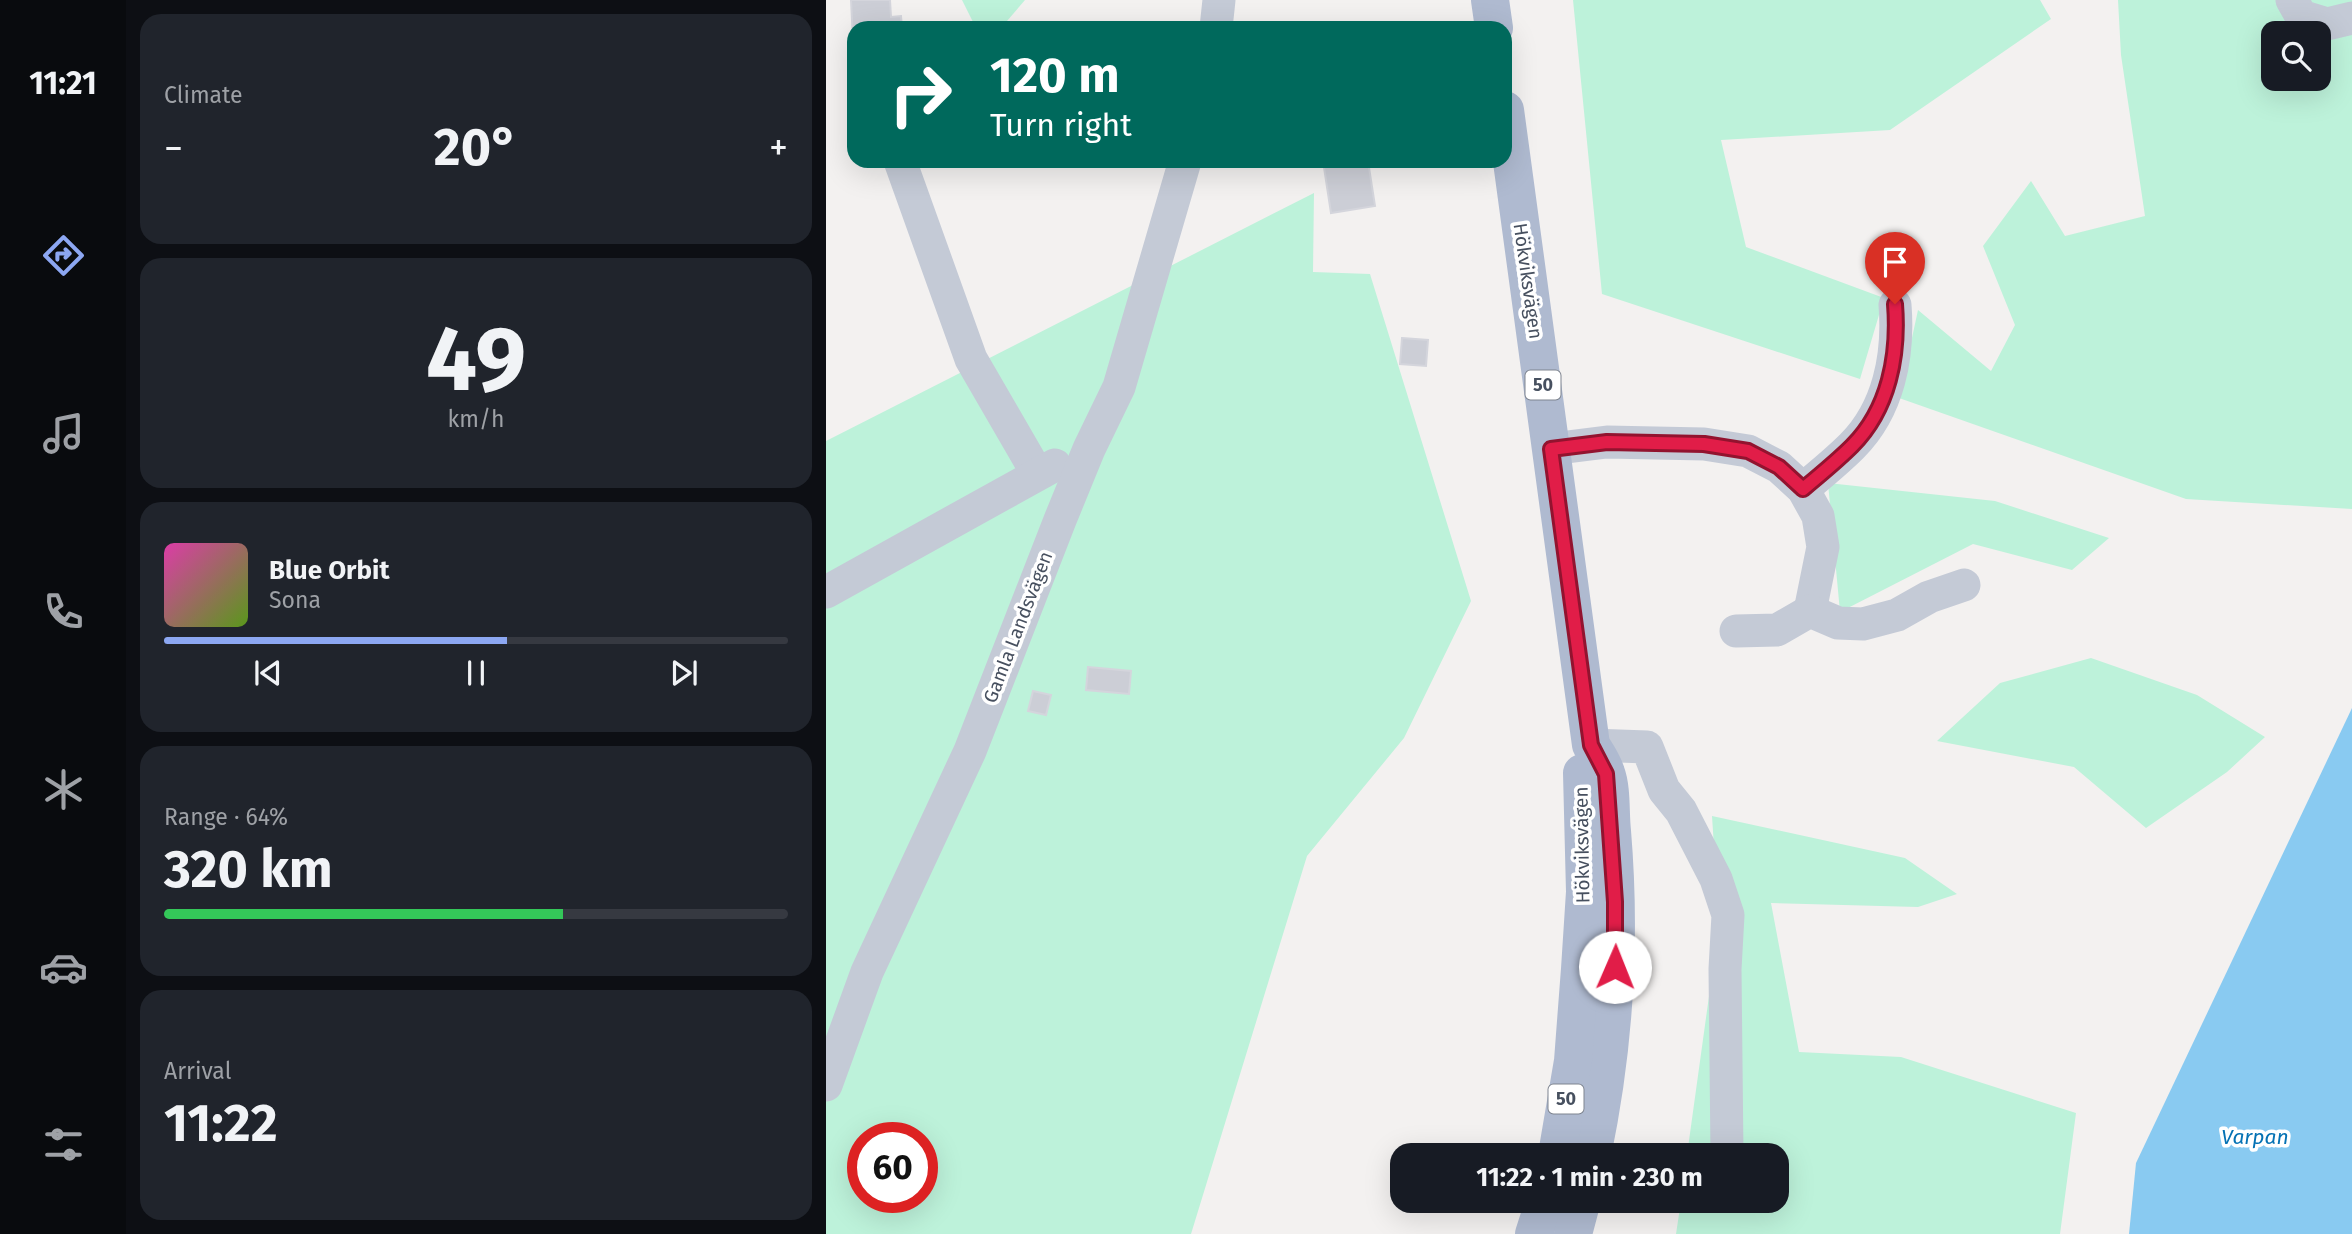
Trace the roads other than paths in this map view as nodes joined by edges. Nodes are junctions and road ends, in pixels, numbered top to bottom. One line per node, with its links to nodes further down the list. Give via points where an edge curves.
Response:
1 (1219, 0): 5 (street)
2 (1490, 0): 6 (main road)
3 (2292, 0): 4 (street, via 2301,16 2327,24)
4 (2352, 18)
5 (1217, 21)
6 (1493, 21)
7 (1512, 162): 12 (main road, Hökviksvägen / 50)
8 (903, 168): 13 (street, via 971,359)
9 (1183, 168): 11 (street, Gamla Landsvägen, via 1119,387)
10 (1895, 304): 14 (street, via 1892,372 1884,397 1853,445)
11 (1089, 449): 13 (street); 20 (street, Gamla Landsvägen, via 970,751 867,972)
12 (1551, 449): 14 (street, via 1607,442 1704,444 1748,451 1779,467); 19 (main road, Hökviksvägen / 50)
13 (1037, 473): 16 (street)
14 (1803, 489): 17 (street, via 1818,516 1823,547)
15 (1964, 585): 17 (street, via 1897,615 1863,624 1838,623)
16 (826, 592)
17 (1810, 611): 18 (street, via 1777,630)
18 (1736, 631)
19 (1591, 745): 21 (main road, Hökviksvägen / 50, via 1581,777 1585,892 1573,1061); 22 (main road, Hökviksvägen / 50, via 1606,774 1615,902 1606,1080); 23 (street, via 1647,747 1664,790 1696,838 1720,891 1728,915)
20 (826, 1085)
21 (1559, 1143)
22 (1594, 1143)
23 (1727, 1143)
24 (1541, 1213): 26 (main road)
25 (1579, 1213): 27 (main road)
26 (1534, 1234)
27 (1573, 1234)

